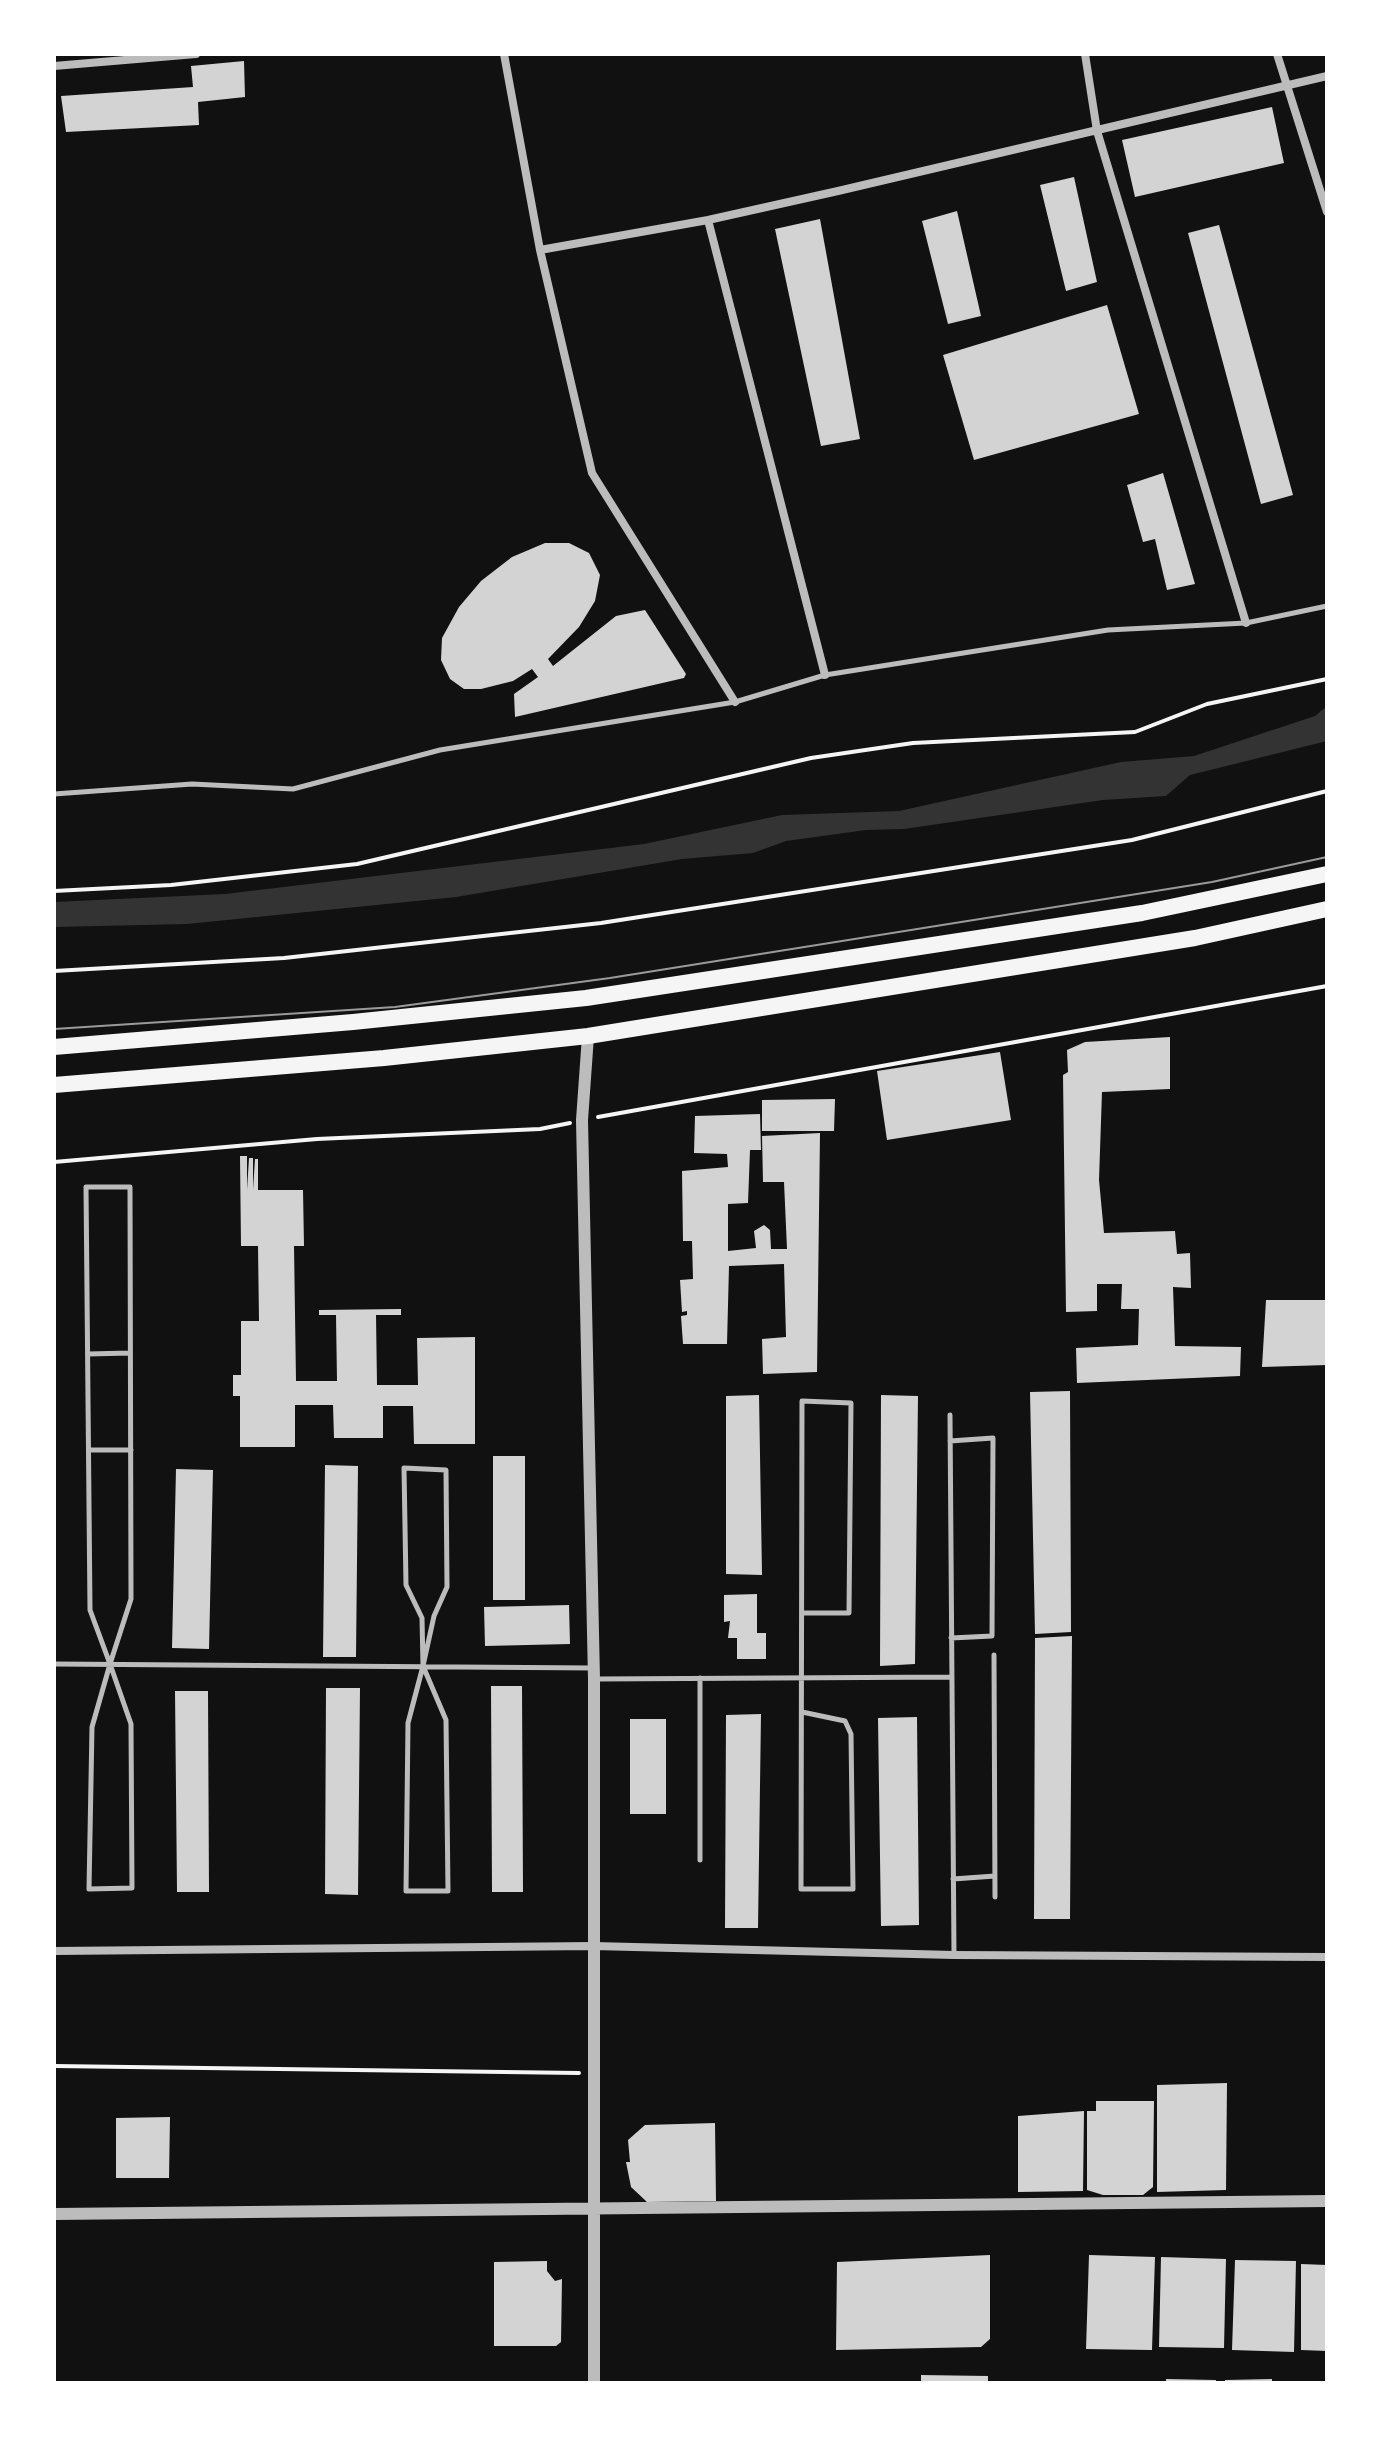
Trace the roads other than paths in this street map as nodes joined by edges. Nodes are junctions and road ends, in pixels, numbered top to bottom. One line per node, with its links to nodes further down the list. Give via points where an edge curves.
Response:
1 (196, 54): 5 (street)
2 (504, 54): 11 (street)
3 (1085, 54): 8 (street)
4 (1277, 54): 7 (street)
5 (54, 66)
6 (1327, 76): 7 (street)
7 (1289, 88): 8 (street); 9 (street)
8 (1097, 131): 10 (street); 13 (street)
9 (1327, 212)
10 (708, 220): 11 (street); 14 (street)
11 (540, 250): 15 (street, via 592,473)
12 (1327, 606): 13 (lane)
13 (1246, 623): 14 (lane, via 1108,630)
14 (825, 675): 15 (lane)
15 (735, 702): 16 (lane, via 440,750 293,789 192,784)
16 (54, 794)
17 (1327, 874): 20 (main road, via 1142,913 586,998)
18 (1327, 909): 19 (main road, via 1195,938)
19 (588, 1036): 21 (main road); 34 (street, via 582,1120)
20 (54, 1047)
21 (54, 1085)
22 (130, 1353): 23 (lane); 23 (lane, via 130,1187 86,1187); 27 (lane)
23 (88, 1354): 26 (lane)
24 (950, 1415): 25 (lane)
25 (950, 1441): 29 (lane); 29 (lane, via 993,1438 992,1636)
26 (89, 1450): 27 (lane); 32 (lane, via 90,1610)
27 (131, 1450): 32 (lane, via 131,1599)
28 (802, 1613): 28 (lane, via 802,1401 851,1403 849,1613); 37 (lane)
29 (951, 1638): 35 (lane)
30 (994, 1655): 40 (lane)
31 (54, 1664): 32 (lane)
32 (110, 1664): 32 (lane, via 92,1727 89,1889 132,1888 131,1724); 33 (lane)
33 (423, 1666): 33 (lane, via 434,1616 447,1587 446,1470 404,1468 406,1585 422,1618); 33 (lane, via 408,1723 406,1891 448,1891 446,1720); 34 (lane)
34 (594, 1673): 36 (lane); 43 (street)
35 (952, 1677): 37 (lane); 41 (lane)
36 (700, 1678): 37 (lane); 39 (lane)
37 (802, 1678): 38 (lane)
38 (802, 1712): 38 (lane, via 845,1721 851,1734 853,1889 801,1889)
39 (700, 1860)
40 (995, 1876): 41 (lane); 42 (lane)
41 (953, 1879): 45 (lane)
42 (995, 1897)
43 (594, 1946): 44 (street); 45 (street); 48 (street)
44 (54, 1951)
45 (954, 1955): 46 (street)
46 (1327, 1957)
47 (1327, 2201): 48 (street)
48 (595, 2209): 49 (street); 50 (street)
49 (54, 2214)
50 (594, 2383)

